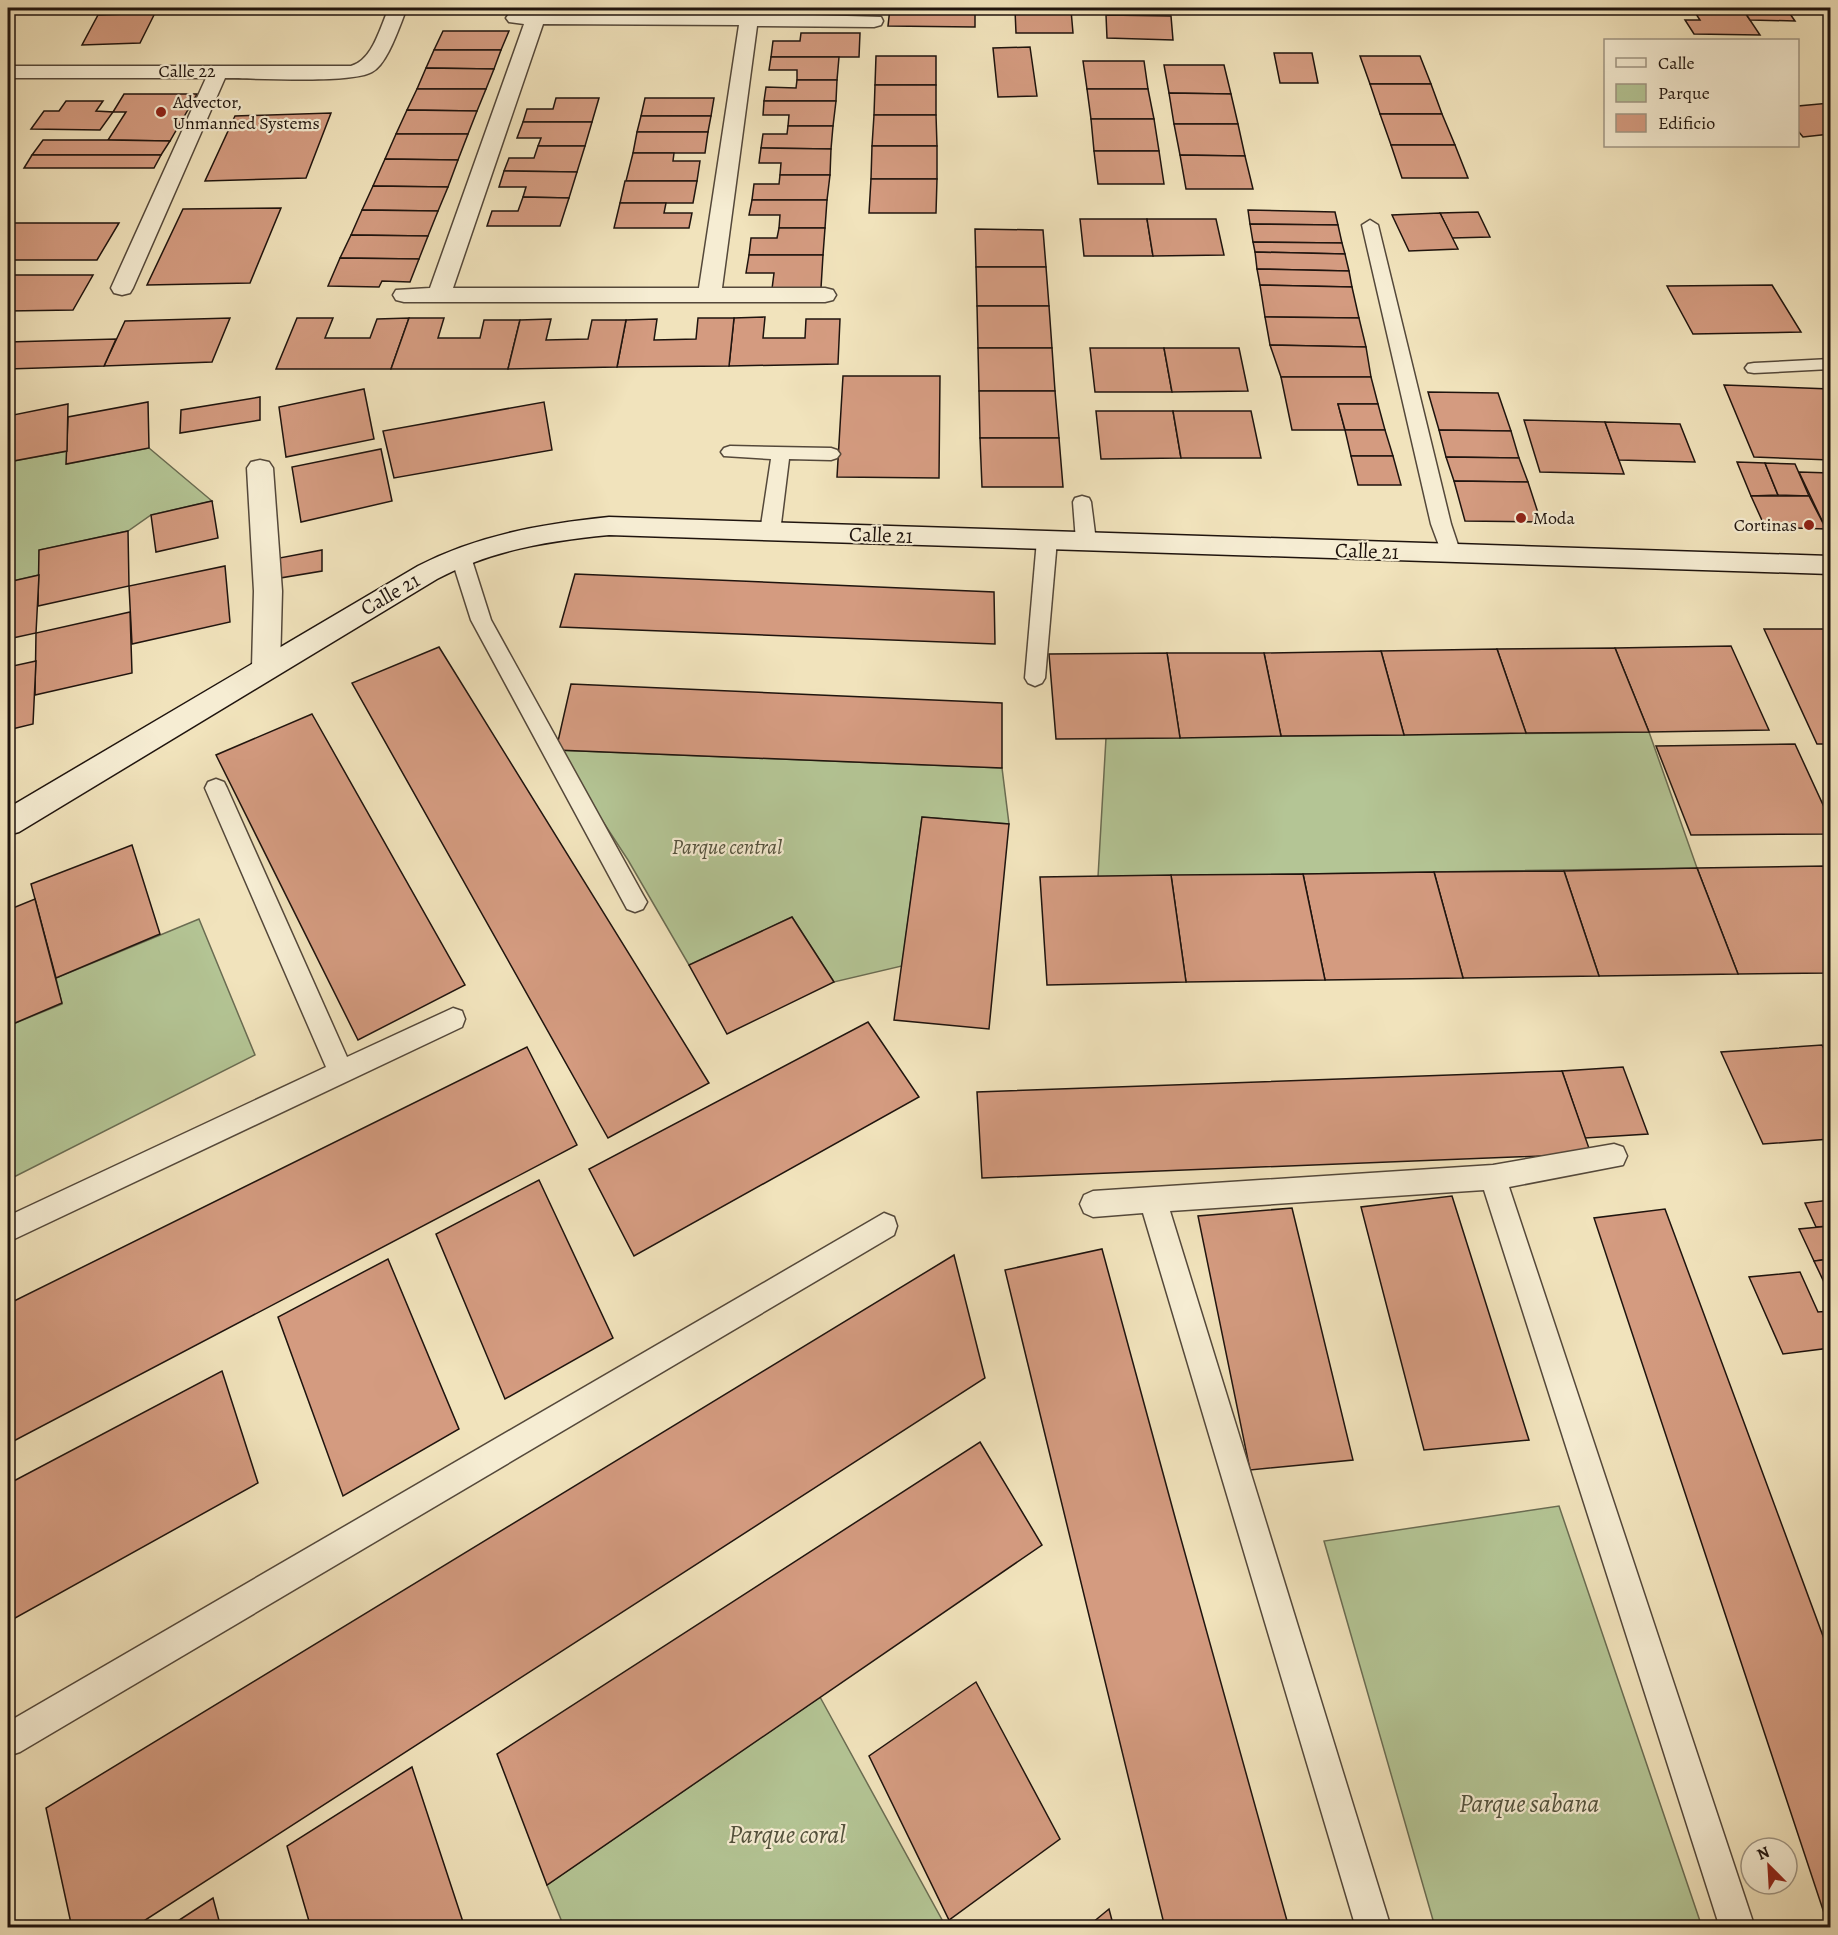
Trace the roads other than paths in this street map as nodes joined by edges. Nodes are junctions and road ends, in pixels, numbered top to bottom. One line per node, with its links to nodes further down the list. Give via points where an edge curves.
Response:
1 (398, 8): 6 (street, Calle 22, via 375,59 366,68)
2 (670, 13): 3 (street); 11 (street, via 525,18)
3 (749, 19): 4 (street); 9 (street)
4 (874, 21)
5 (8, 72): 6 (street, Calle 22, via 53,72 42,86)
6 (214, 80): 8 (street)
7 (1370, 225): 23 (lane)
8 (122, 288)
9 (710, 293): 11 (street); 12 (street)
10 (404, 295): 11 (street)
11 (439, 295)
12 (825, 295)
13 (1830, 364): 14 (lane)
14 (1754, 368)
15 (730, 452): 16 (lane)
16 (781, 454): 17 (lane); 20 (lane)
17 (831, 454)
18 (260, 468): 26 (street, via 268,591)
19 (1082, 502): 22 (lane)
20 (770, 532): 21 (street, Calle 21); 24 (street, Calle 21, via 609,526 553,531)
21 (1047, 540): 22 (street, Calle 21); 27 (lane)
22 (1086, 541): 23 (street, Calle 21)
23 (1451, 554): 25 (street, Calle 21)
24 (461, 556): 26 (street, Calle 21, via 396,589); 30 (lane, via 481,620)
25 (1830, 565)
26 (267, 667): 29 (street, Calle 21)
27 (1035, 678)
28 (216, 788): 32 (lane)
29 (8, 823)
30 (635, 902)
31 (453, 1019): 32 (lane)
32 (341, 1072): 38 (lane)
33 (1614, 1156): 34 (lane)
34 (1493, 1177): 35 (lane); 41 (lane)
35 (1154, 1201): 36 (lane); 40 (lane)
36 (1093, 1204)
37 (884, 1226): 39 (lane)
38 (8, 1229)
39 (8, 1740)
40 (1374, 1928)
41 (1738, 1928)

